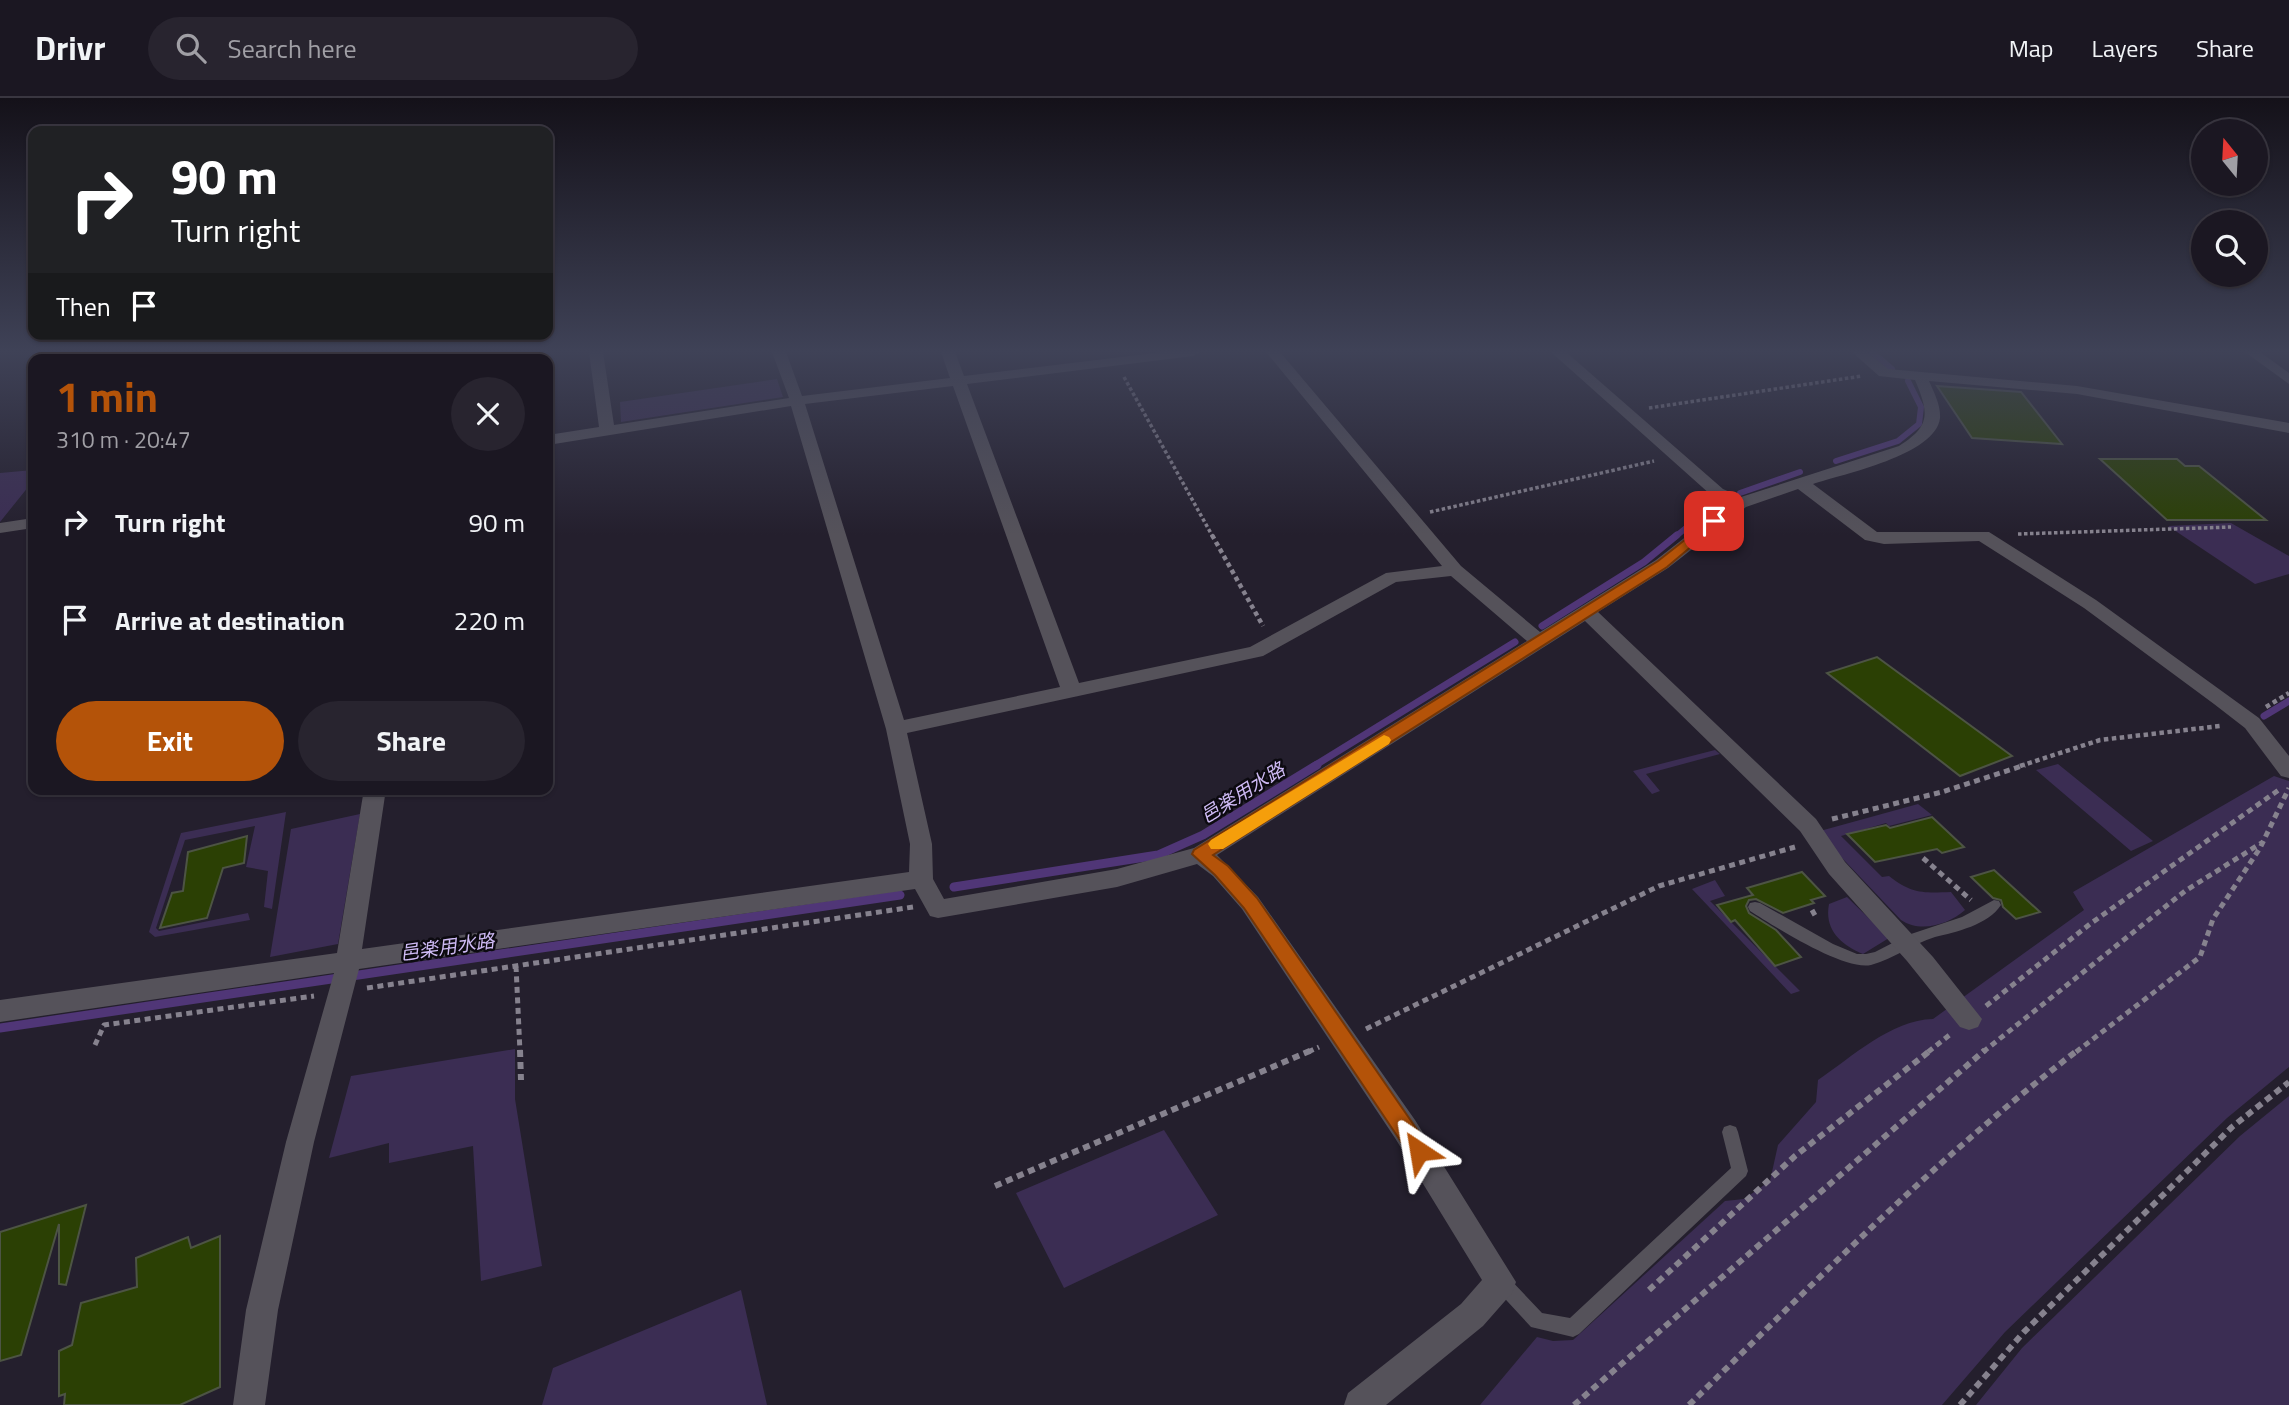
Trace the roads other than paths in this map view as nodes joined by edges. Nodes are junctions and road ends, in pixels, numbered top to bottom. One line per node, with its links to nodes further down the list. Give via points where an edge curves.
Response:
1 (604, 413): 10 (street)
2 (721, 413): 10 (street)
3 (801, 413): 20 (street)
4 (970, 413): 19 (street)
5 (1323, 413): 16 (street)
6 (1630, 413): 13 (street, via 1717,492)
7 (1934, 413): 12 (street, via 1919,441 1904,449)
8 (2205, 413): 9 (street)
9 (2289, 428)
10 (607, 431): 11 (street)
11 (553, 439)
12 (1799, 482): 13 (street); 21 (street, via 1871,536 1983,536 2090,604 2252,723)
13 (1740, 503): 17 (street, via 1662,564)
14 (28, 524): 15 (street)
15 (2, 531)
16 (1455, 569): 18 (street); 19 (street, via 1392,577 1256,652)
17 (1587, 612): 18 (street); 27 (street, via 1812,834)
18 (1540, 641): 23 (street)
19 (1072, 692): 20 (street)
20 (896, 729): 24 (street, via 921,844)
21 (2289, 771)
22 (374, 795): 28 (street)
23 (1200, 854): 24 (street, via 1117,878 958,908 938,909); 32 (street, via 1250,903 1405,1129)
24 (921, 879): 28 (street)
25 (1755, 908): 27 (lane, via 1799,936 1863,961 1886,954)
26 (1989, 909): 27 (lane, via 1976,919)
27 (1905, 941): 30 (street)
28 (346, 978): 29 (street); 33 (street, via 294,1167 262,1310)
29 (0, 1011)
30 (1969, 1019)
31 (1730, 1132): 32 (lane, via 1740,1171 1573,1328 1537,1321)
32 (1502, 1282): 34 (street, via 1472,1315)
33 (249, 1405)
34 (1360, 1405)

